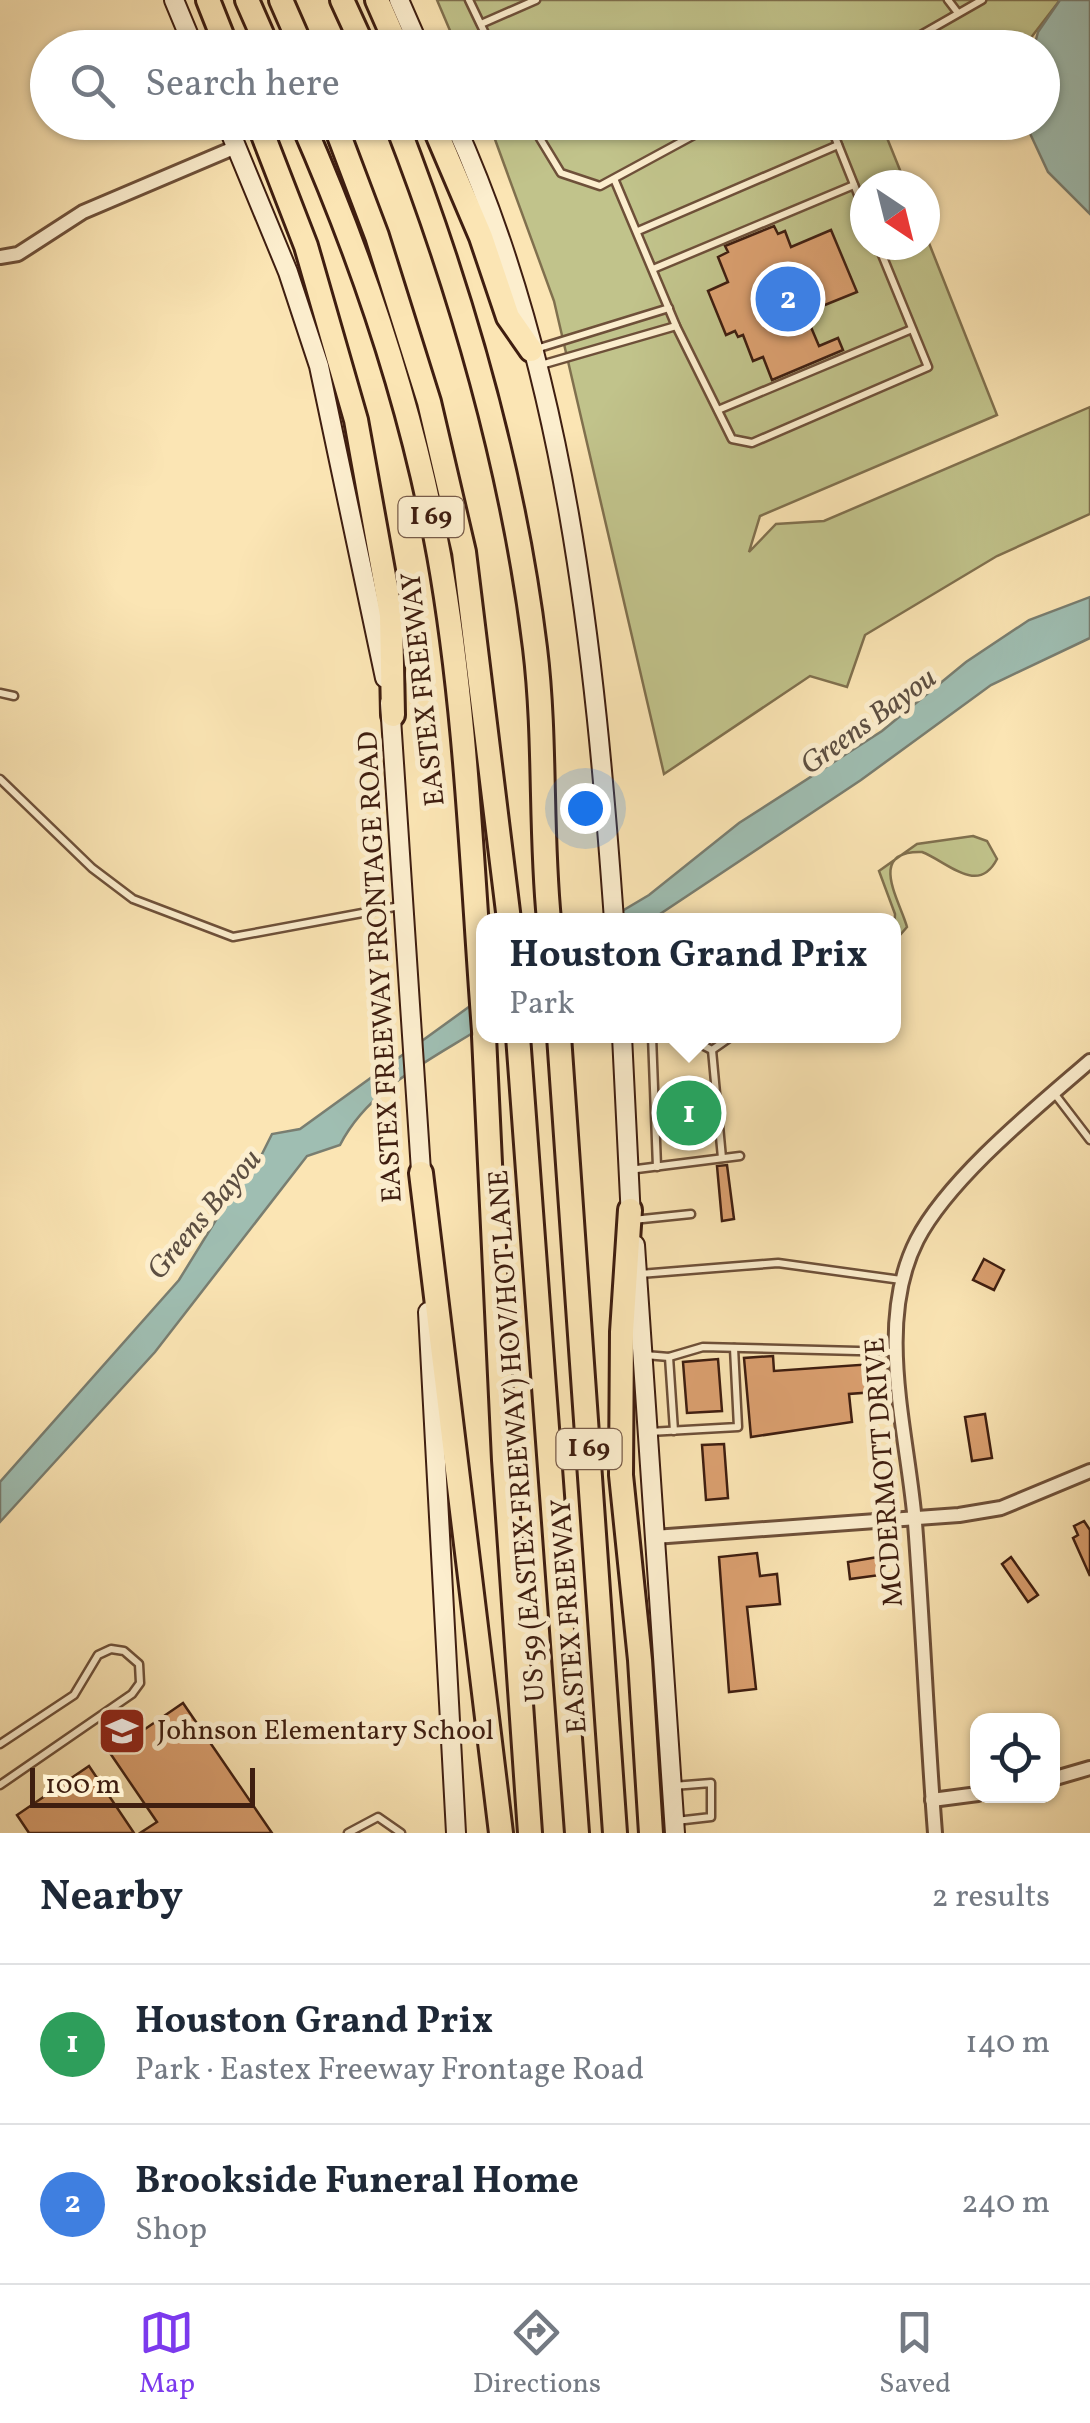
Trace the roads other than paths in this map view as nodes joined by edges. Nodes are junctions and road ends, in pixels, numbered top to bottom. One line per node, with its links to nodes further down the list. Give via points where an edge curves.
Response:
1 (174, 0): 14 (main road)
2 (208, 0): 15 (highway)
3 (247, 0): 16 (highway)
4 (282, 0): 17 (highway)
5 (342, 0): 18 (highway)
6 (377, 0): 19 (highway)
7 (399, 0): 20 (main road)
8 (469, 0): 13 (lane)
9 (536, 0): 13 (lane)
10 (948, 0): 12 (lane)
11 (982, 0): 12 (lane)
12 (958, 13): 22 (lane)
13 (481, 24): 21 (lane)
14 (186, 30)
15 (220, 30)
16 (260, 30)
17 (294, 30)
18 (356, 30)
19 (390, 30)
20 (412, 30)
21 (484, 30)
22 (929, 30)
23 (233, 140): 34 (main road, EASTEX FREEWAY FRONTAGE ROAD)
24 (265, 140): 49 (highway, via 306,246 356,420 391,616)
25 (310, 140): 55 (highway, EASTEX FREEWAY / I 69, via 338,203 410,422 439,557 463,738)
26 (341, 140): 52 (highway, I 69, via 429,402 464,552)
27 (402, 140): 53 (highway, via 486,386 513,515 535,650)
28 (440, 140): 45 (highway, via 508,316)
29 (462, 140): 45 (main road, via 518,292)
30 (541, 140): 36 (lane, via 561,173 584,184)
31 (687, 140): 36 (lane)
32 (836, 140): 33 (lane)
33 (838, 145): 35 (lane); 38 (lane)
34 (236, 147): 39 (street, via 83,212 18,254); 49 (main road, EASTEX FREEWAY FRONTAGE ROAD, via 319,366)
35 (850, 175)
36 (615, 181): 38 (lane)
37 (850, 187): 41 (lane)
38 (638, 231): 41 (lane)
39 (0, 257)
40 (884, 260): 44 (lane)
41 (653, 269): 42 (lane)
42 (668, 308): 43 (lane); 45 (lane)
43 (676, 326): 45 (lane); 46 (lane)
44 (912, 329): 46 (lane); 46 (lane, via 928,367 752,443 732,439)
45 (533, 358): 54 (main road, via 574,558)
46 (718, 410)
47 (0, 693): 48 (lane)
48 (14, 696)
49 (393, 715): 51 (main road, EASTEX FREEWAY FRONTAGE ROAD)
50 (0, 779): 51 (lane, via 133,899 233,937)
51 (402, 906): 71 (main road, EASTEX FREEWAY FRONTAGE ROAD)
52 (509, 913)
53 (548, 913)
54 (613, 913)
55 (476, 931)
56 (485, 1043): 99 (highway, EASTEX FREEWAY / I 69)
57 (519, 1043): 100 (highway, US 59 (EASTEX FREEWAY) HOV/HOT LANE)
58 (560, 1043): 101 (highway, EASTEX FREEWAY / I 69)
59 (622, 1043): 70 (main road)
60 (652, 1043): 69 (lane)
61 (698, 1043): 63 (lane)
62 (722, 1043): 63 (lane)
63 (712, 1050): 68 (lane)
64 (1090, 1061): 65 (street, MCDERMOTT DRIVE)
65 (1053, 1092): 66 (lane); 75 (street, MCDERMOTT DRIVE, via 929,1218)
66 (1090, 1140)
67 (740, 1156): 68 (lane)
68 (722, 1158): 69 (lane)
69 (657, 1166): 70 (lane)
70 (628, 1170): 73 (main road)
71 (421, 1174): 86 (main road, EASTEX FREEWAY FRONTAGE ROAD); 98 (highway)
72 (691, 1214): 73 (lane)
73 (630, 1215): 74 (main road); 102 (highway, via 621,1475)
74 (638, 1274): 75 (lane, via 778,1263); 78 (main road)
75 (903, 1280): 77 (street, MCDERMOTT DRIVE)
76 (734, 1348): 77 (lane); 79 (lane); 80 (lane, via 738,1427)
77 (897, 1352): 83 (street, MCDERMOTT DRIVE)
78 (643, 1355): 79 (lane); 81 (main road)
79 (670, 1356): 80 (lane)
80 (674, 1431): 81 (lane)
81 (648, 1432): 84 (main road)
82 (1090, 1472): 83 (street, via 1001,1508)
83 (915, 1521): 84 (street); 92 (street, MCDERMOTT DRIVE)
84 (654, 1536): 90 (main road)
85 (0, 1744): 89 (lane, via 74,1695 104,1652 124,1650 139,1664 140,1683 132,1694)
86 (450, 1768): 96 (main road); 97 (main road, EASTEX FREEWAY FRONTAGE ROAD)
87 (1090, 1768): 88 (street)
88 (1060, 1776)
89 (0, 1785)
90 (672, 1786): 93 (main road); 93 (lane, via 711,1783 711,1817)
91 (970, 1795): 92 (street)
92 (932, 1800): 103 (street, MCDERMOTT DRIVE)
93 (675, 1827)
94 (348, 1833): 95 (lane, via 378,1817)
95 (401, 1833)
96 (443, 1833)
97 (456, 1833)
98 (501, 1833)
99 (530, 1833)
100 (576, 1833)
101 (615, 1833)
102 (651, 1833)
103 (934, 1833)

